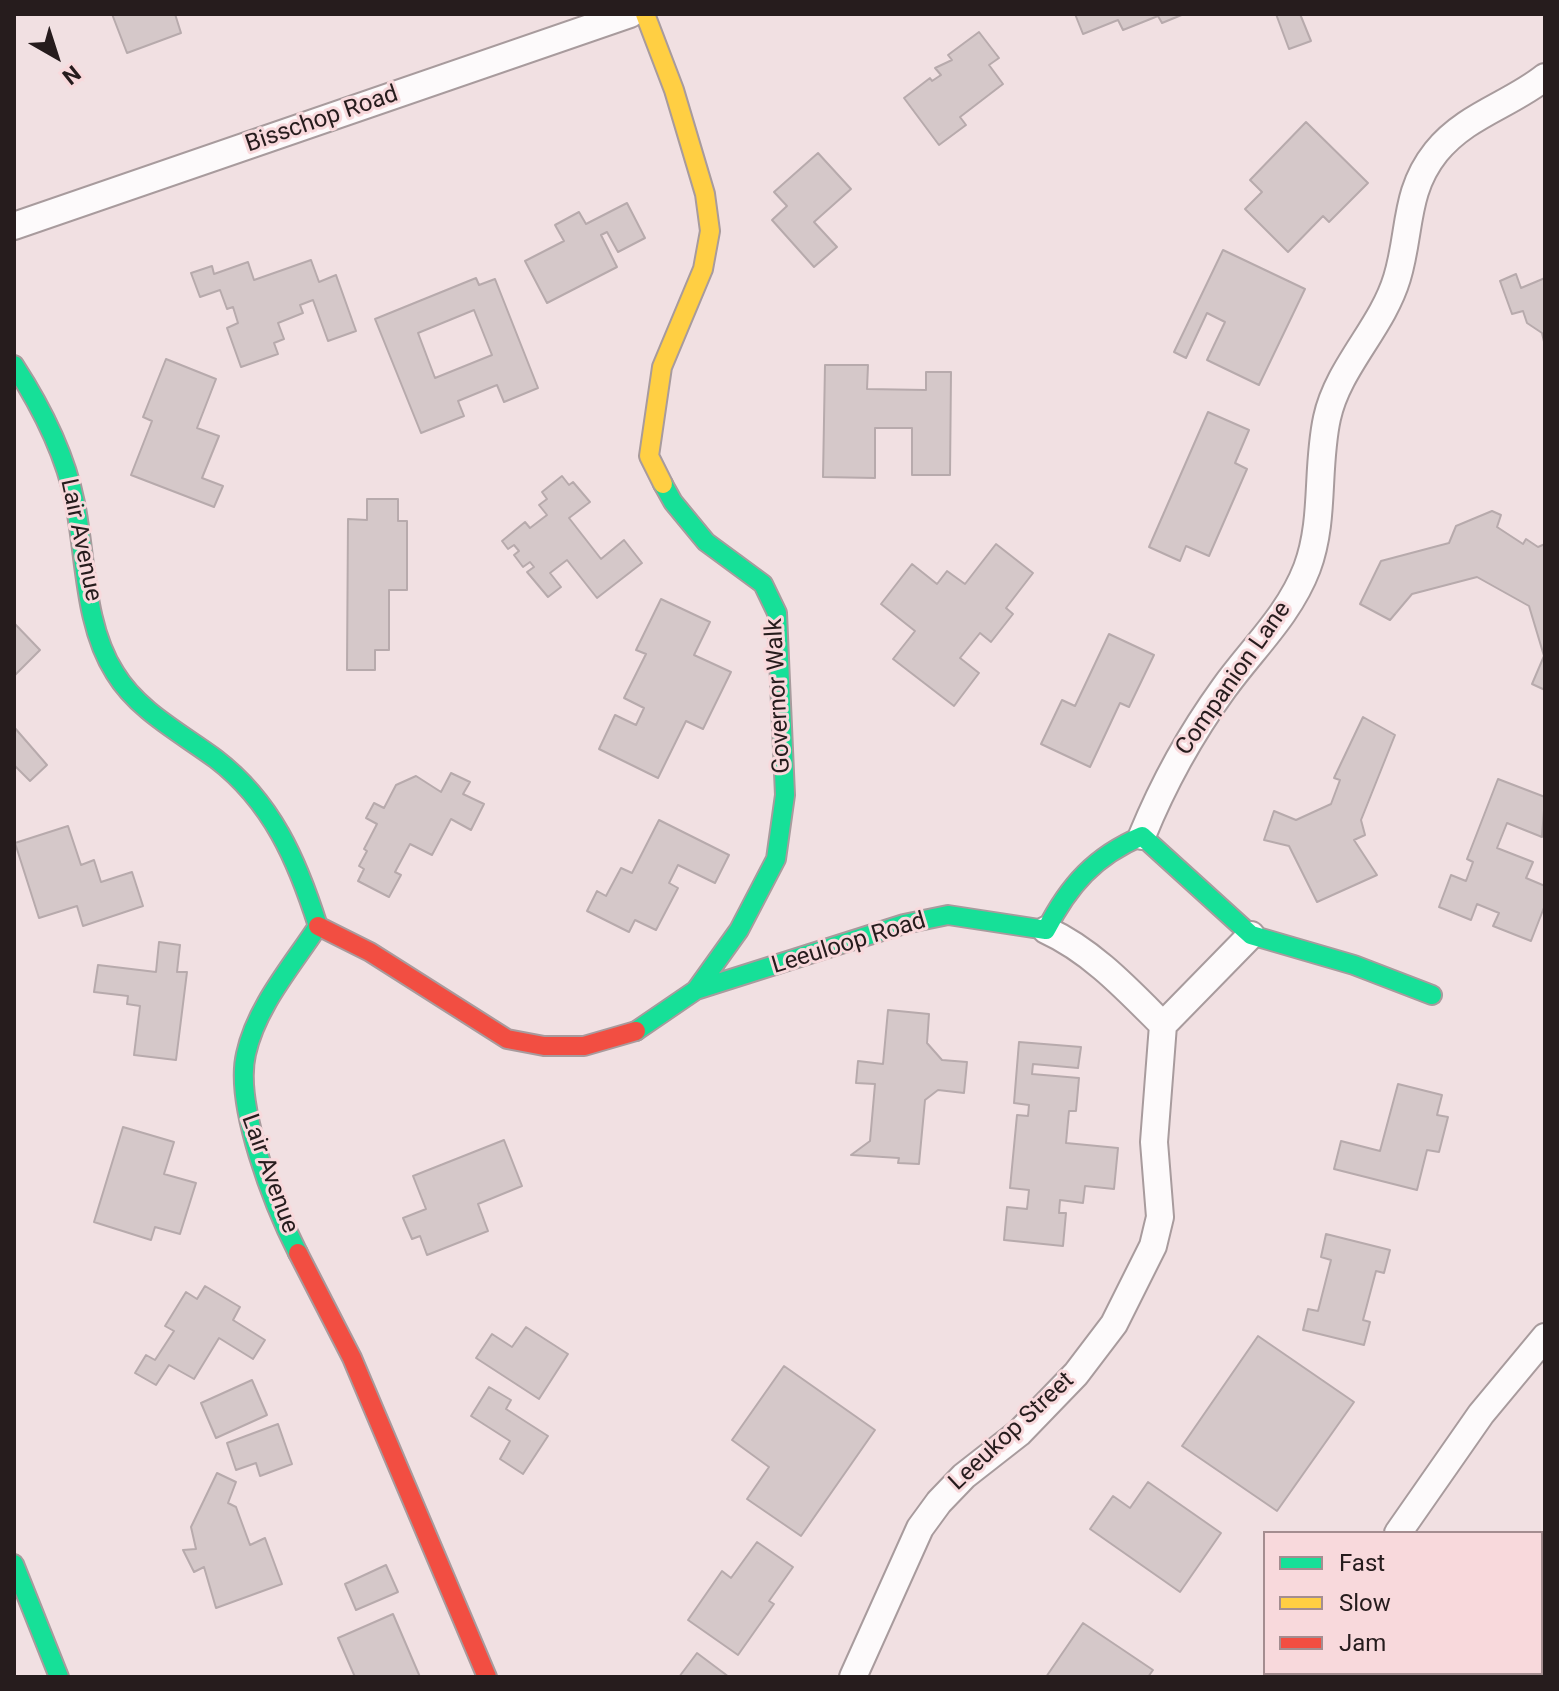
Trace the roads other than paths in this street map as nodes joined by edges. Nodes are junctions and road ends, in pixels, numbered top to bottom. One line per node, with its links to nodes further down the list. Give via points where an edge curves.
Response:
1 (630, 14): 4 (street, Bisschop Road)
2 (645, 14): 10 (street, Governor Walk, via 674,90 710,231 703,269 662,367 649,456 673,502 706,542 763,584 777,613 785,795 776,859 739,930)
3 (1545, 77): 6 (street, Companion Lane, via 1461,127 1436,152 1414,187 1398,277 1328,414 1317,529 1307,568 1271,631 1190,736)
4 (14, 226)
5 (14, 365): 7 (street, Lair Avenue, via 67,470 100,636 114,674 154,715 232,771 262,801 289,842)
6 (1142, 836): 8 (street, via 1101,854 1068,889); 9 (street)
7 (318, 926): 10 (street, Leeuloop Road, via 370,952 507,1039 544,1046 584,1046 619,1038 643,1028); 17 (street, Lair Avenue, via 252,1035 245,1056 244,1108 290,1237 352,1358)
8 (1046, 930): 10 (street, Leeuloop Road, via 948,915); 12 (street, via 1096,962)
9 (1251, 935): 11 (street); 12 (street)
10 (696, 990)
11 (1432, 995)
12 (1163, 1025): 18 (street, Leeukop Street, via 1154,1142 1160,1217 1142,1271 1114,1324 1076,1374 1019,1433 964,1476 926,1519)
13 (1545, 1337): 14 (street, via 1481,1414)
14 (1399, 1531)
15 (14, 1564): 16 (street)
16 (59, 1677)
17 (487, 1677)
18 (853, 1677)

